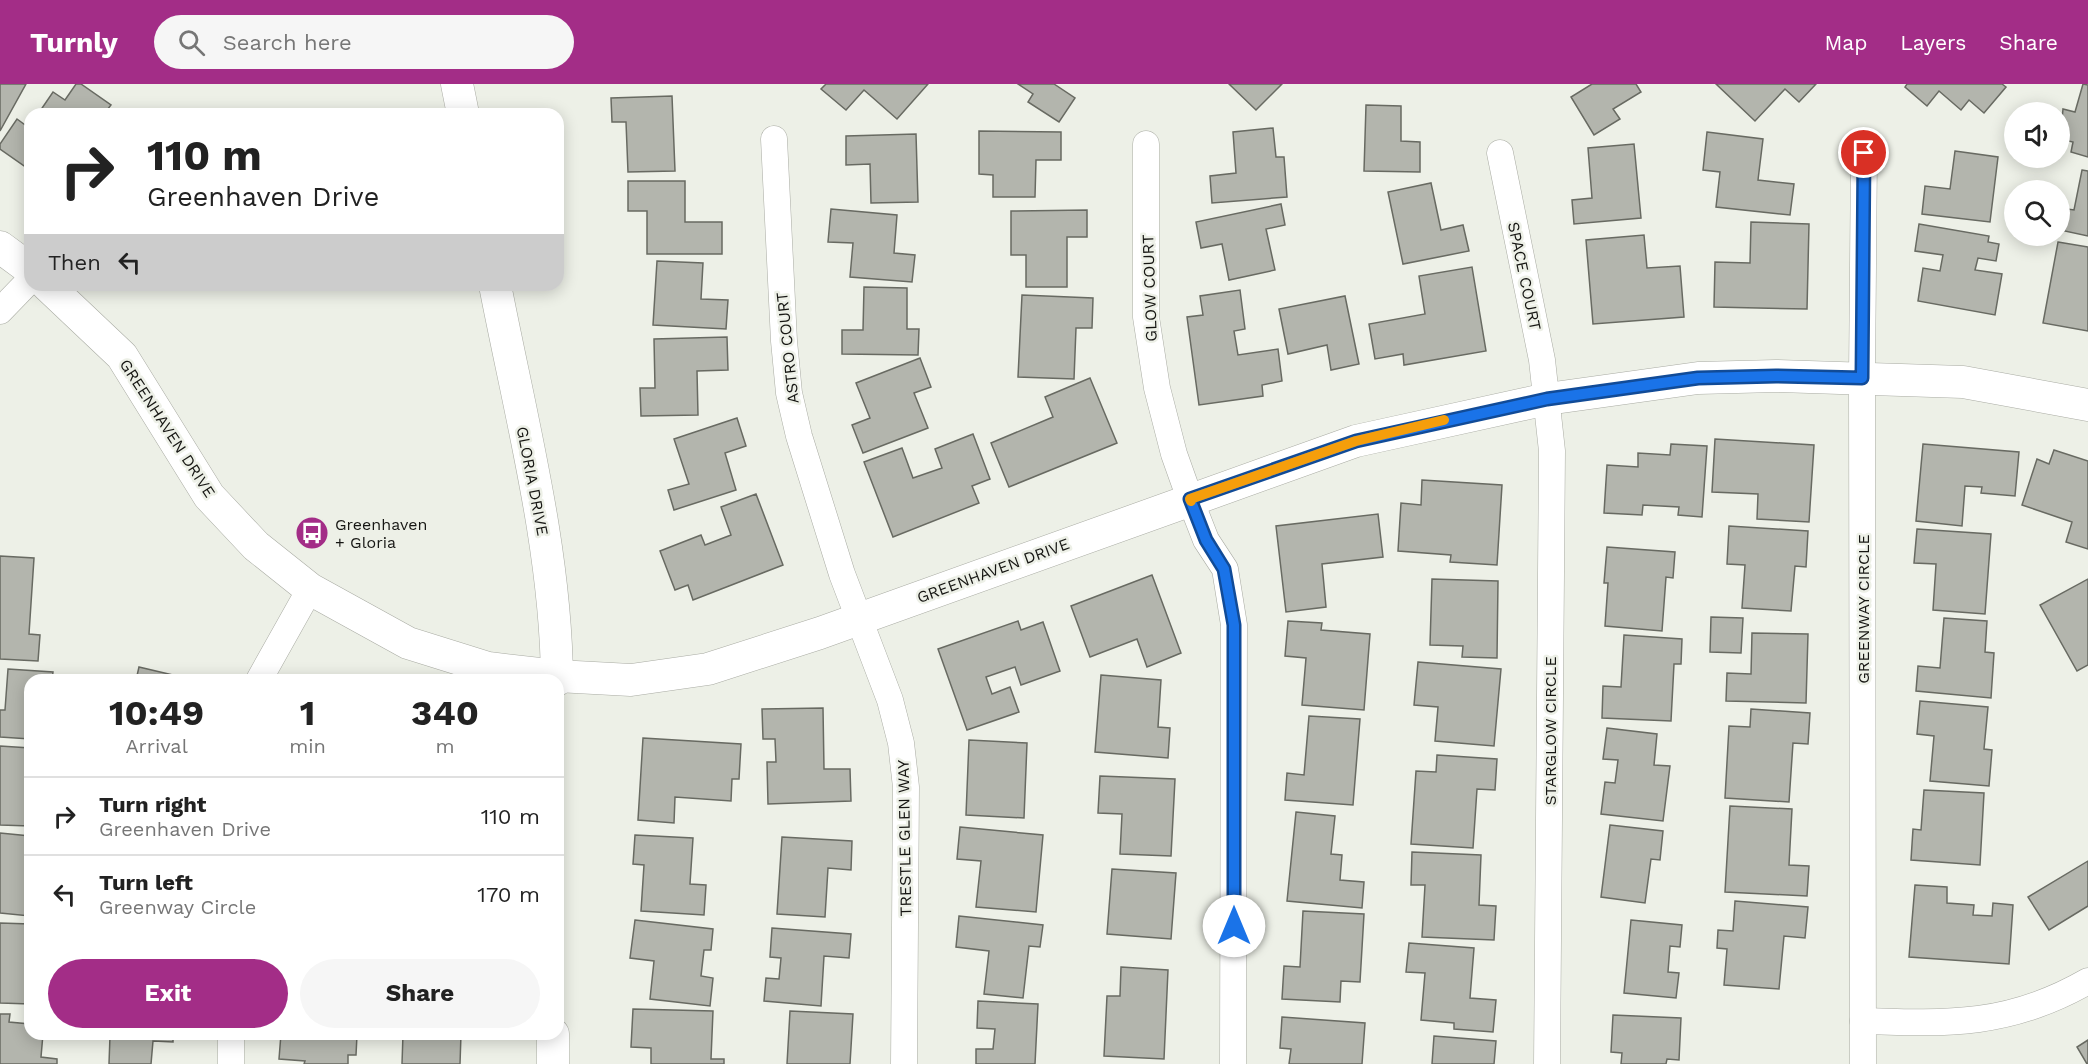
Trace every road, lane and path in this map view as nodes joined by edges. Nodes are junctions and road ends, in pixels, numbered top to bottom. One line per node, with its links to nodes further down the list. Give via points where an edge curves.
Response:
1 (457, 84): 2 (street)
2 (462, 108)
3 (774, 139): 18 (street, ASTRO COURT, via 789,393 806,459)
4 (1146, 144): 16 (street, GLOW COURT, via 1146,317 1157,388)
5 (1500, 153): 14 (street, SPACE COURT)
6 (1864, 153): 13 (street, GREENWAY CIRCLE)
7 (0, 247): 8 (street)
8 (24, 265)
9 (24, 286): 12 (street)
10 (53, 291): 17 (street, GREENHAVEN DRIVE, via 122,356 209,496 256,546)
11 (496, 291): 21 (street, GLORIA DRIVE, via 548,556)
12 (0, 311)
13 (1862, 378): 14 (street, GREENHAVEN DRIVE, via 1698,378); 15 (street, GREENHAVEN DRIVE, via 1963,382); 24 (street, GREENWAY CIRCLE)
14 (1547, 399): 16 (street, GREENHAVEN DRIVE, via 1356,441); 31 (street, STARGLOW CIRCLE, via 1552,451)
15 (2088, 405)
16 (1190, 499): 18 (street, GREENHAVEN DRIVE); 30 (street, via 1206,540 1224,569 1234,625)
17 (310, 589): 19 (street); 20 (street, GREENHAVEN DRIVE, via 408,643 488,668)
18 (859, 619): 22 (street, GREENHAVEN DRIVE, via 708,669 631,680); 29 (street, TRESTLE GLEN WAY, via 890,700 901,743 906,787)
19 (262, 674)
20 (529, 674)
21 (557, 674)
22 (564, 678)
23 (2088, 981): 24 (street, via 2031,1008 1984,1020 1946,1024)
24 (1863, 1021): 32 (street, GREENWAY CIRCLE)
25 (231, 1040): 27 (street)
26 (553, 1040): 28 (street)
27 (231, 1064)
28 (553, 1064)
29 (904, 1064)
30 (1233, 1064)
31 (1547, 1064)
32 (1863, 1064)

